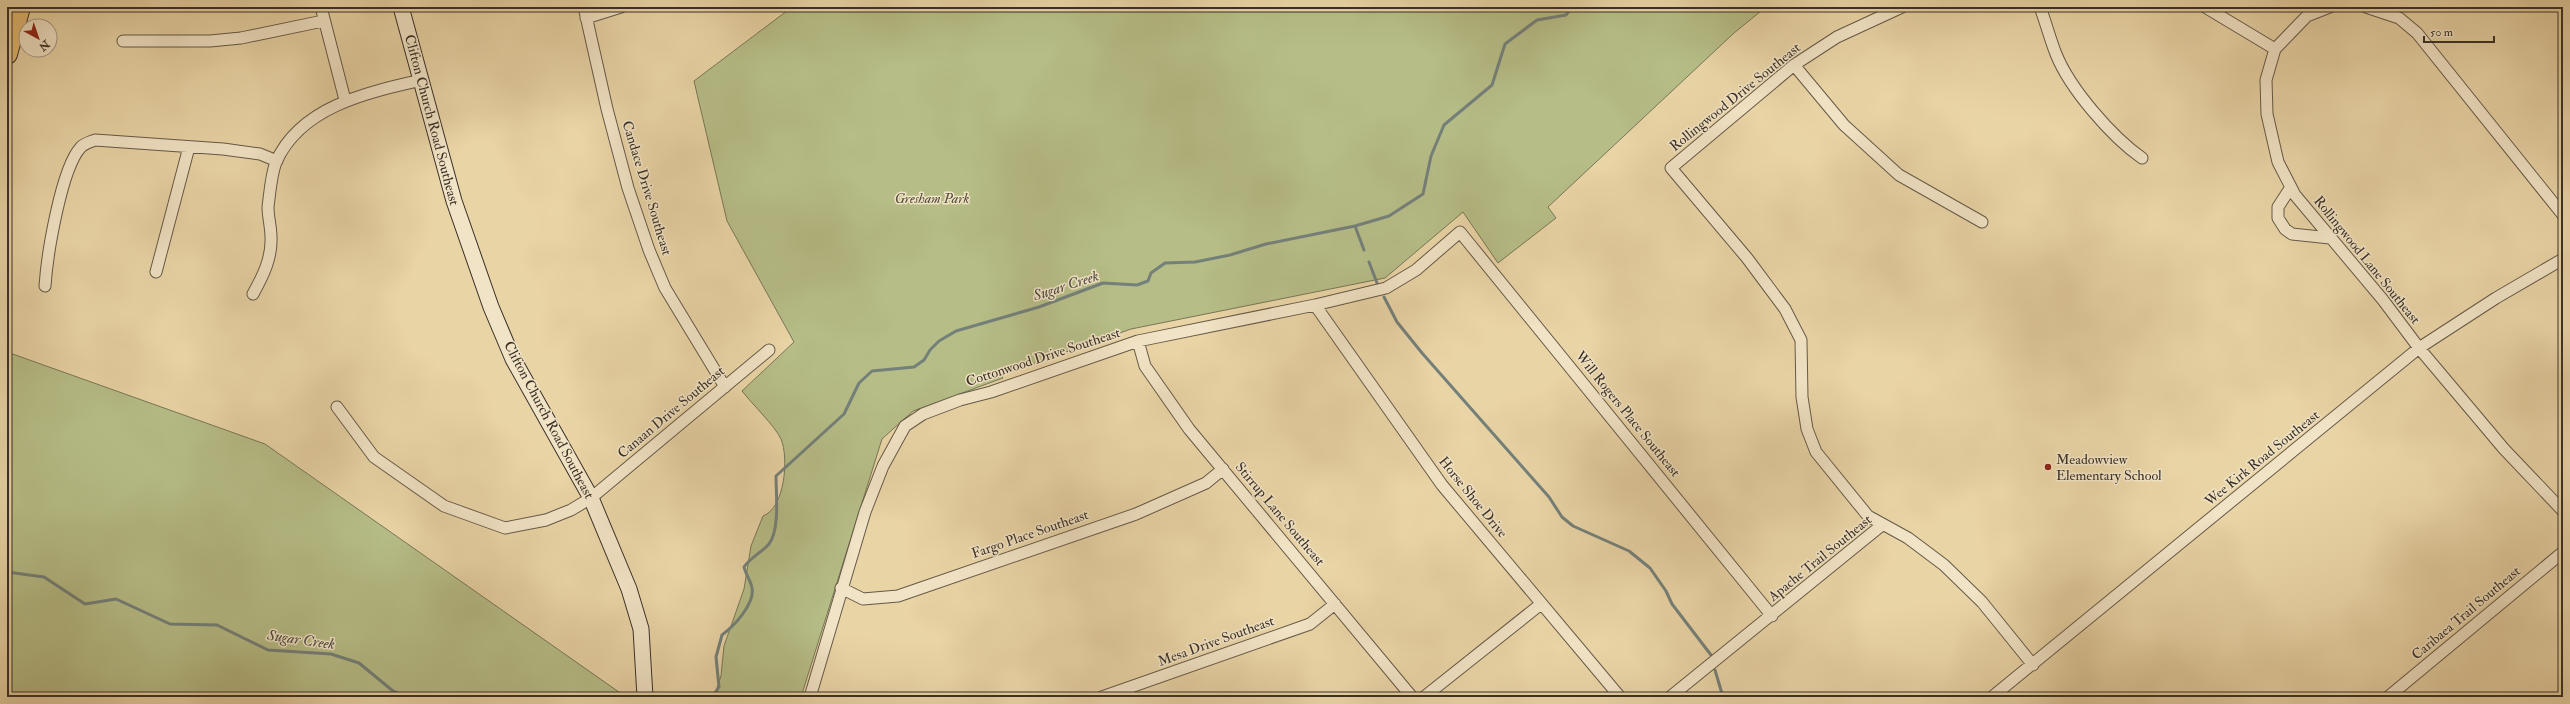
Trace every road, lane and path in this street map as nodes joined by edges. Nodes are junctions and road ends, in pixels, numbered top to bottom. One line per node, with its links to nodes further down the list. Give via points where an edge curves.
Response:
1 (20, 7): 14 (highway)
2 (321, 7): 11 (street)
3 (401, 7): 16 (street, Clifton Church Road Southeast)
4 (621, 7): 10 (street)
5 (1902, 7): 15 (street, Rollingwood Drive Southeast, via 1838,37)
6 (2040, 7): 19 (street, via 2056,56 2084,100 2121,143)
7 (2206, 7): 13 (street)
8 (2330, 7): 13 (street, Rollingwood Lane Southeast, via 2307,16)
9 (2366, 7): 22 (street, via 2399,18 2417,33)
10 (585, 13): 34 (street, Candace Drive Southeast, via 622,166 648,250 665,288)
11 (323, 21): 12 (street, via 241,38 210,41); 17 (street)
12 (123, 41)
13 (2275, 49): 21 (street, Rollingwood Lane Southeast, via 2266,80 2267,114 2278,162)
14 (7, 54)
15 (1794, 66): 23 (street, via 1844,125 1899,174); 39 (street, Rollingwood Drive Southeast, via 1671,168 1747,258 1785,309 1801,340 1802,397 1807,429 1816,452 1868,516)
16 (422, 80): 17 (street, via 367,92); 37 (street, Clifton Church Road Southeast, via 454,201 491,306 513,359)
17 (346, 100): 20 (street, via 301,128)
18 (189, 147): 20 (street, via 260,154); 27 (street); 28 (street, via 95,140 80,148 69,173 51,234)
19 (2142, 158)
20 (276, 161): 29 (street, via 268,208 270,251 266,268)
21 (2291, 187): 25 (street, Rollingwood Lane Southeast); 25 (street, via 2278,207 2278,218 2285,229 2292,234)
22 (2563, 215)
23 (1982, 222)
24 (1460, 232): 30 (street, Cottonwood Drive Southeast, via 1416,270 1386,288); 44 (street, Will Rogers Place Southeast)
25 (2330, 238): 32 (street, Rollingwood Lane Southeast, via 2383,300)
26 (2563, 259): 32 (street, Wee Kirk Road Southeast, via 2496,298)
27 (156, 272)
28 (45, 286)
29 (253, 294)
30 (1315, 306): 31 (street, Cottonwood Drive Southeast); 43 (street, Horse Shoe Drive, via 1442,485)
31 (1138, 341): 36 (street, Stirrup Lane Southeast, via 1145,366 1189,429); 41 (street, Cottonwood Drive Southeast, via 991,392 960,400 923,414 905,426 883,466)
32 (2419, 348): 38 (street, Rollingwood Lane Southeast, via 2504,449); 45 (street, Wee Kirk Road Southeast)
33 (769, 350): 34 (street, Canaan Drive Southeast)
34 (725, 387): 37 (street, Canaan Drive Southeast)
35 (336, 407): 37 (street, Canaan Drive Southeast, via 374,457 444,506 505,528 546,520)
36 (1223, 469): 41 (street, Fargo Place Southeast, via 1206,483 1136,514 898,596 863,599); 42 (street, Stirrup Lane Southeast)
37 (592, 498): 46 (street, Clifton Church Road Southeast, via 629,589 641,629)
38 (2563, 511)
39 (1882, 525): 44 (street, Apache Trail Southeast); 45 (street, Apache Trail Southeast, via 1908,538 1944,565 1982,602)
40 (2563, 552): 54 (street, Caribaea Trail Southeast)
41 (841, 588): 47 (street, Cottonwood Drive Southeast)
42 (1335, 604): 48 (street, Mesa Drive Southeast, via 1310,624); 49 (street, Stirrup Lane Southeast)
43 (1541, 604): 50 (street); 51 (street, Horse Shoe Drive)
44 (1772, 616): 52 (street, Apache Trail Southeast)
45 (2033, 665): 53 (street, Wee Kirk Road Southeast)
46 (645, 697)
47 (810, 697)
48 (1102, 697)
49 (1412, 697)
50 (1424, 697)
51 (1620, 697)
52 (1670, 697)
53 (1992, 697)
54 (2388, 697)

